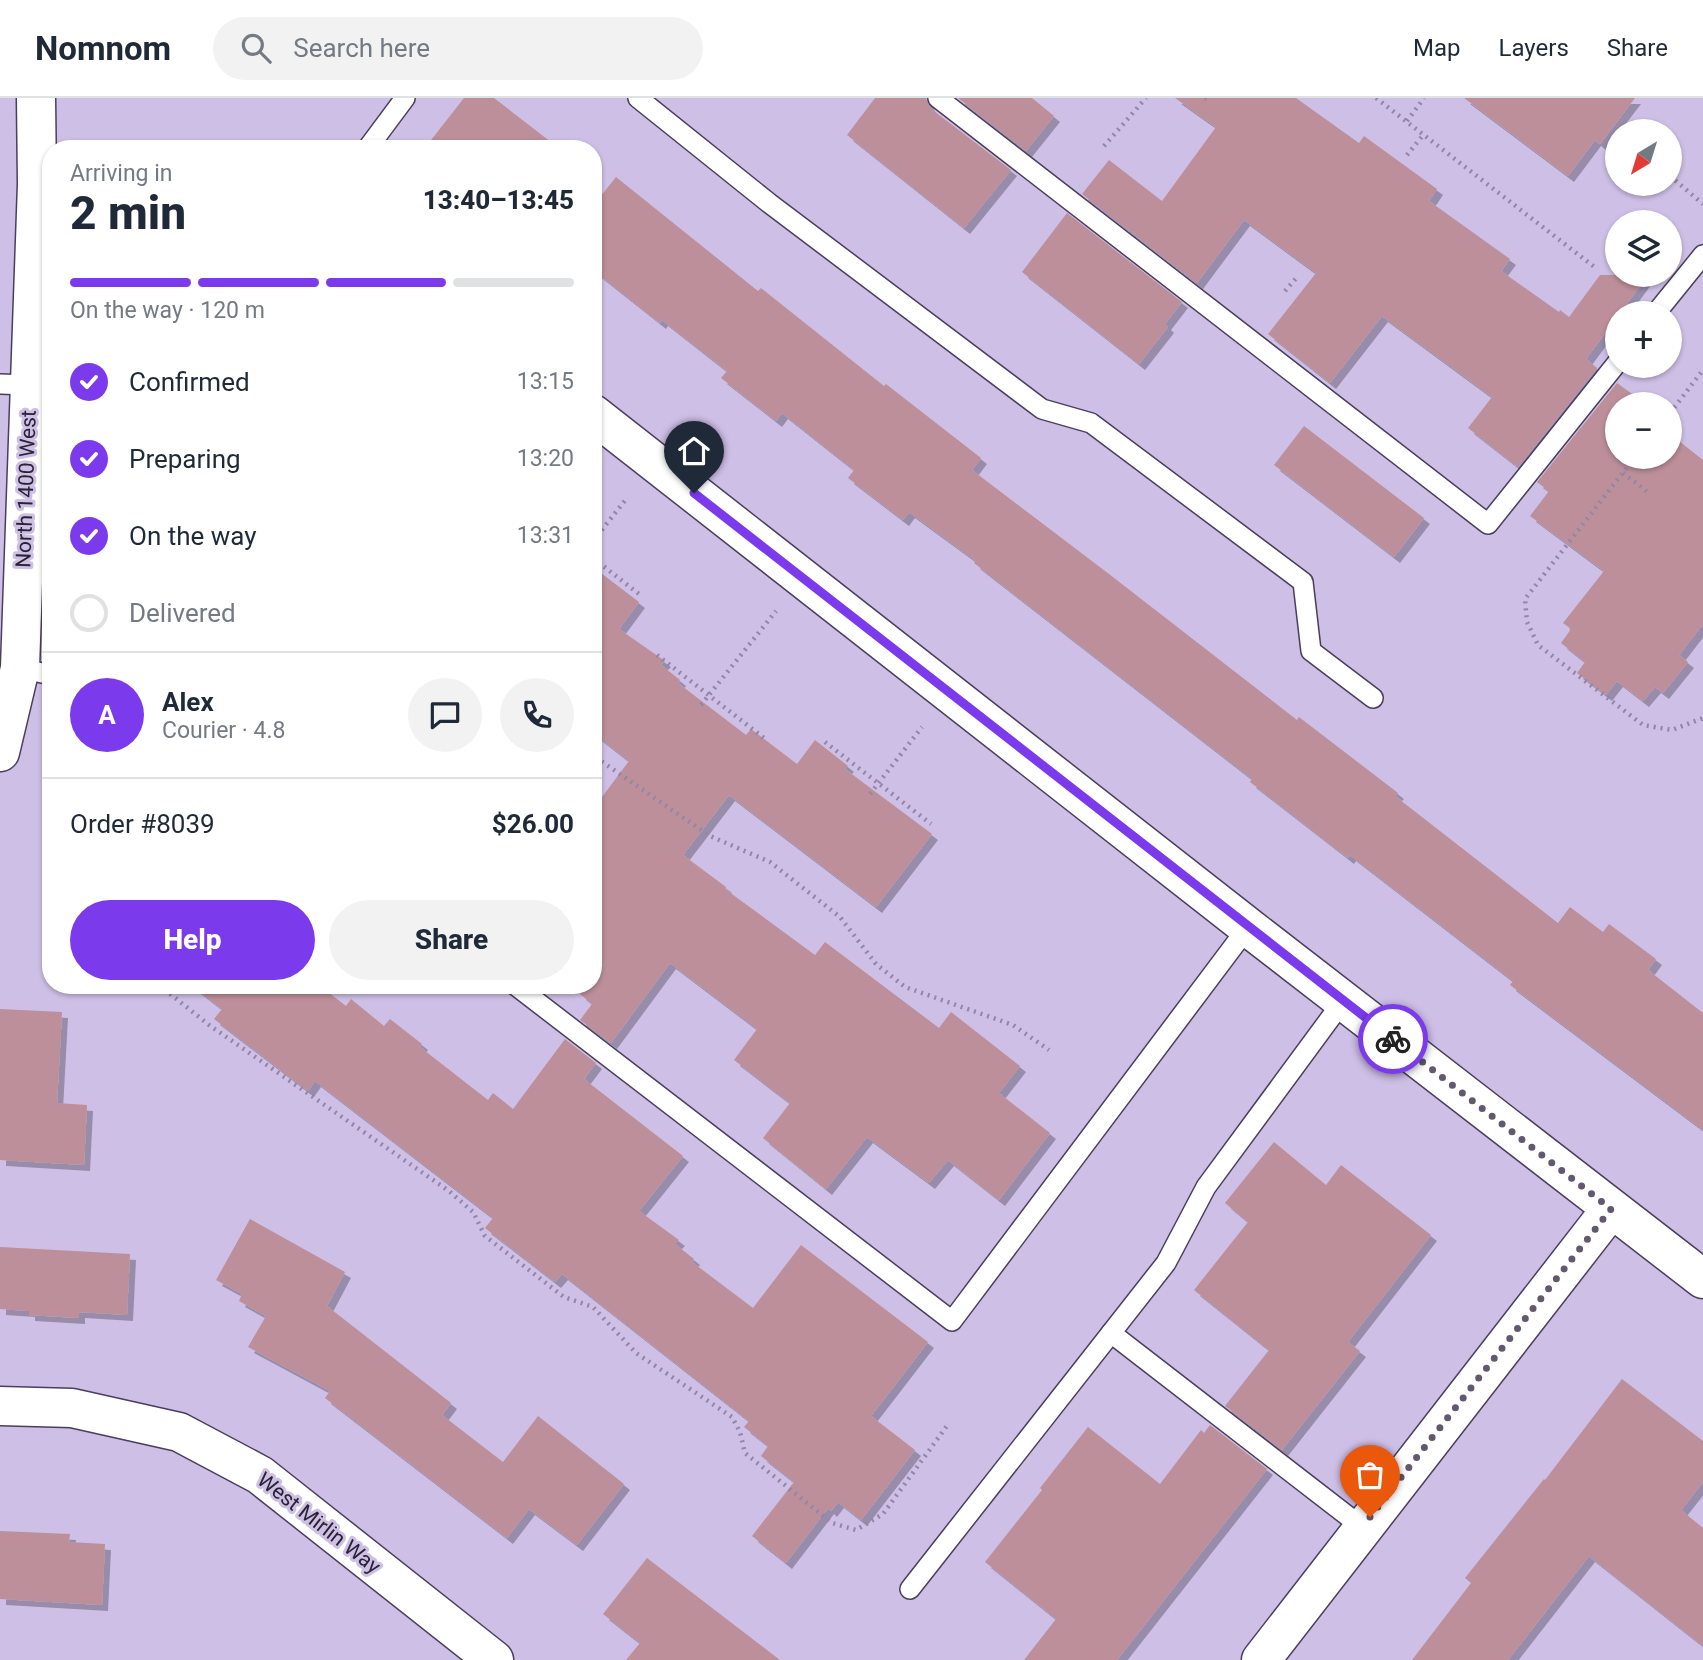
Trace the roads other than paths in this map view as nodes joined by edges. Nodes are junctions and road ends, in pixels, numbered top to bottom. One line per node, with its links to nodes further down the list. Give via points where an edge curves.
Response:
1 (37, 98): 6 (street, North 1400 West)
2 (405, 98): 5 (lane)
3 (638, 98): 14 (lane, via 1042,409 1091,423 1304,582 1311,651)
4 (938, 98): 10 (lane, via 1488,524)
5 (374, 140)
6 (42, 160)
7 (42, 199): 11 (street, North 1400 West)
8 (1703, 255): 9 (lane)
9 (1666, 301)
10 (1605, 378)
11 (15, 385): 13 (street, North 1400 West)
12 (602, 421): 16 (street)
13 (35, 671): 15 (street, North 1400 West)
14 (1373, 698)
15 (0, 752)
16 (1248, 927): 17 (lane, via 952,1321); 18 (street)
17 (527, 994)
18 (1343, 1001): 19 (street); 21 (lane, via 1206,1187 1166,1263)
19 (1611, 1209): 20 (street); 23 (street)
20 (1703, 1279)
21 (1111, 1333): 23 (lane); 24 (lane)
22 (0, 1406): 25 (street, West Mirlin Way, via 72,1408 179,1433 260,1475)
23 (1362, 1527): 26 (street)
24 (910, 1590)
25 (494, 1660)
26 (1261, 1660)

